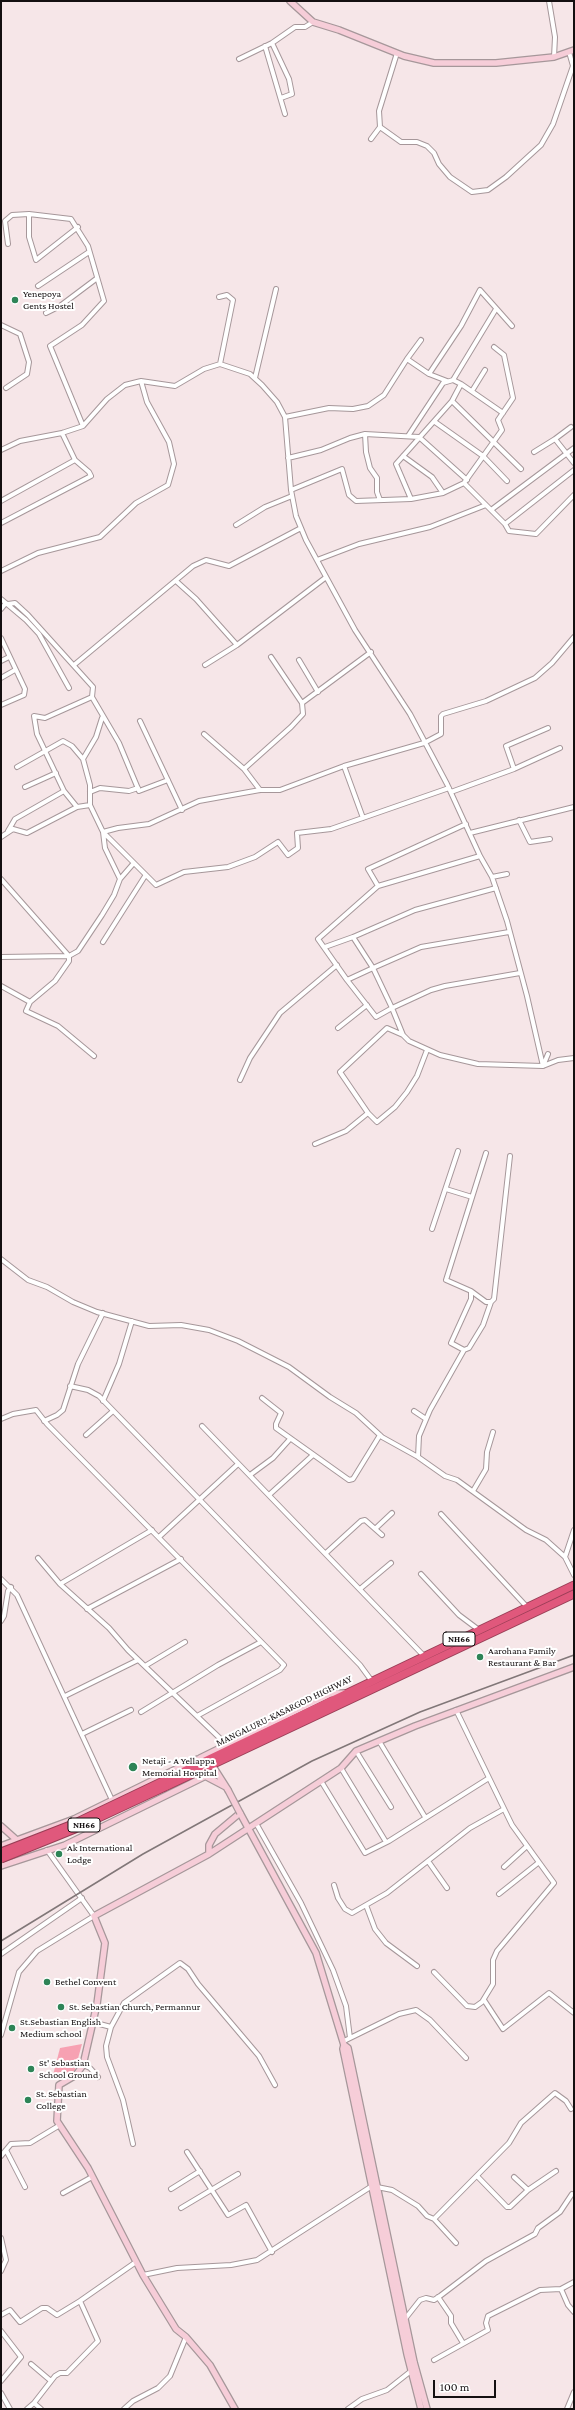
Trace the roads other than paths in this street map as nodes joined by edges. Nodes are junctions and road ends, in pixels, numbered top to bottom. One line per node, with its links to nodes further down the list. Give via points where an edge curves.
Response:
1 (290, 1): 3 (street)
2 (549, 1): 8 (street)
3 (313, 22): 4 (street, via 305,27 295,27); 7 (street)
4 (272, 43): 5 (street); 10 (street, via 289,79 292,94)
5 (265, 46): 9 (street); 10 (street)
6 (572, 51): 8 (street); 12 (street, via 573,66 553,124 541,145 488,190 472,192 450,177 427,146 417,142 401,142)
7 (397, 53): 8 (street, via 434,62 496,63); 12 (street, via 379,111)
8 (554, 57)
9 (239, 59)
10 (281, 98): 11 (street)
11 (285, 114)
12 (380, 127): 13 (street)
13 (371, 139)
14 (29, 214): 15 (street, via 66,217 72,219); 15 (street, via 29,237 36,260); 16 (street, via 12,215 5,221)
15 (78, 227): 17 (street)
16 (8, 244)
17 (89, 252): 18 (street); 19 (street)
18 (96, 279): 23 (street, via 60,306); 43 (street, via 104,301 82,325 50,346)
19 (38, 286)
20 (276, 289): 32 (street)
21 (219, 297): 29 (street, via 227,295 232,300)
22 (496, 309): 25 (street); 31 (street, via 480,290 461,326); 33 (street)
23 (46, 313)
24 (1, 325): 37 (street, via 20,334 29,362 27,374)
25 (512, 326)
26 (420, 340): 28 (street)
27 (494, 347): 40 (street, via 504,355 505,371 513,398)
28 (407, 359): 31 (street); 41 (street, via 384,395 372,404 360,408 328,408)
29 (220, 364): 32 (street, via 234,367); 34 (street, via 204,369 175,386)
30 (485, 370): 38 (street)
31 (429, 374): 35 (street)
32 (255, 378): 41 (street, via 277,402)
33 (453, 380): 35 (street); 36 (street)
34 (141, 381): 43 (street, via 125,385 107,399); 78 (street, via 147,402 169,442 174,464 168,485 136,503 100,537 38,553)
35 (447, 381): 47 (street, via 443,382)
36 (461, 384): 38 (street); 39 (street)
37 (6, 388)
38 (472, 392): 40 (street)
39 (452, 401): 42 (street); 50 (street)
40 (503, 413): 50 (street, via 498,420 502,430)
41 (285, 417): 57 (street)
42 (435, 422): 48 (street); 56 (street)
43 (83, 426): 45 (street)
44 (571, 427): 49 (street)
45 (62, 433): 52 (street, via 20,442); 58 (street)
46 (365, 434): 47 (street); 57 (street, via 321,450); 68 (street, via 366,452 370,468 377,478 376,492)
47 (408, 436): 48 (street)
48 (419, 438): 55 (street); 63 (street)
49 (555, 439): 53 (street); 54 (street)
50 (494, 440): 56 (street); 60 (street)
51 (574, 448): 54 (street)
52 (1, 450)
53 (534, 452)
54 (567, 454): 59 (street); 72 (street)
55 (404, 456): 65 (street, via 432,477); 69 (street, via 396,464)
56 (483, 456): 62 (street); 63 (street)
57 (288, 458): 64 (street)
58 (75, 460): 70 (street); 73 (street, via 91,476)
59 (574, 463)
60 (521, 468)
61 (574, 470): 74 (street)
62 (507, 481)
63 (466, 482): 65 (street); 71 (street)
64 (291, 490): 67 (street); 68 (street, via 342,469 350,495 356,500)
65 (443, 493): 69 (street)
66 (574, 495): 74 (street, via 536,534 509,531)
67 (292, 496): 75 (street, via 265,507); 76 (street)
68 (380, 500): 69 (street)
69 (411, 500)
70 (1, 501)
71 (486, 505): 72 (street); 77 (street, via 430,527 359,544)
72 (491, 510): 74 (street)
73 (1, 523)
74 (505, 524)
75 (236, 525)
76 (301, 528): 77 (street); 80 (street, via 230,566 206,560 193,566)
77 (317, 560): 79 (street)
78 (1, 571)
79 (325, 578): 86 (street); 87 (street)
80 (176, 581): 86 (street, via 196,599); 92 (street)
81 (1, 599): 82 (street)
82 (7, 603): 83 (street); 92 (street, via 15,603 28,615); 96 (street, via 39,634)
83 (1, 609)
84 (574, 637): 105 (street, via 552,664 535,678 486,701 443,714 441,734)
85 (1, 638): 88 (street)
86 (237, 645): 93 (street)
87 (371, 652): 97 (street); 105 (street, via 410,714)
88 (9, 657): 91 (street); 94 (street)
89 (270, 657): 99 (street)
90 (299, 660): 97 (street)
91 (1, 661)
92 (74, 665): 98 (street, via 93,687)
93 (205, 665)
94 (15, 670): 95 (street); 100 (street, via 25,690 24,695)
95 (1, 678)
96 (69, 688)
97 (318, 692): 99 (street)
98 (92, 697): 101 (street); 107 (street, via 45,718 34,716 37,734)
99 (302, 703): 111 (street, via 303,714)
100 (1, 705)
101 (102, 718): 108 (street, via 96,737); 116 (street, via 119,743)
102 (140, 721): 114 (street)
103 (548, 728): 112 (street, via 506,746)
104 (204, 734): 111 (street)
105 (424, 743): 109 (street); 118 (street)
106 (560, 748): 112 (street)
107 (45, 751): 108 (street, via 63,741 72,746); 110 (street); 113 (street)
108 (83, 759): 120 (street)
109 (344, 766): 117 (street, via 280,790); 125 (street)
110 (17, 767)
111 (244, 769): 117 (street)
112 (514, 769): 118 (street)
113 (56, 773): 115 (street); 119 (street)
114 (168, 780): 116 (street, via 139,791); 124 (street)
115 (25, 787)
116 (138, 788): 120 (street, via 129,792 104,788)
117 (260, 790): 124 (street, via 199,801)
118 (450, 790): 125 (street); 127 (street)
119 (64, 791): 122 (street); 128 (street, via 15,819)
120 (90, 792): 121 (street)
121 (90, 805): 122 (street); 129 (street)
122 (77, 807): 128 (street, via 27,833 13,829)
123 (574, 807): 126 (street)
124 (182, 810): 129 (street, via 149,824)
125 (363, 818): 136 (street, via 331,829 297,833 298,848 288,855 279,842 255,857 228,867 184,872 156,885)
126 (518, 820): 130 (street); 132 (street, via 530,842)
127 (466, 824): 130 (street); 140 (street, via 368,869)
128 (8, 832): 131 (street)
129 (103, 832): 134 (street); 139 (street, via 105,848)
130 (470, 833): 133 (street)
131 (1, 837)
132 (550, 840)
133 (480, 856): 137 (street); 140 (street)
134 (133, 864): 136 (street); 139 (street)
135 (507, 874): 137 (street)
136 (145, 876): 144 (street)
137 (492, 876): 141 (street)
138 (1, 879): 146 (street)
139 (120, 879): 146 (street, via 102,915 78,951)
140 (378, 886): 145 (street, via 318,939)
141 (496, 888): 142 (street); 143 (street, via 416,910)
142 (510, 932): 149 (street, via 421,947); 150 (street)
143 (353, 937): 145 (street); 149 (street)
144 (103, 942)
145 (325, 947): 148 (street)
146 (70, 956): 147 (street); 153 (street, via 55,981)
147 (1, 957)
148 (337, 965): 151 (street); 163 (street, via 280,1013 250,1058)
149 (373, 968): 151 (street); 155 (street)
150 (520, 973): 155 (street, via 445,986); 162 (street)
151 (347, 980): 154 (street)
152 (1, 986): 153 (street)
153 (30, 1002): 160 (street, via 26,1011 58,1026)
154 (367, 1005): 155 (street, via 376,1017); 156 (street)
155 (392, 1008): 157 (street)
156 (338, 1028)
157 (403, 1035): 158 (street, via 408,1041); 164 (street, via 387,1028 340,1072)
158 (427, 1050): 162 (street, via 478,1064); 164 (street, via 417,1076 395,1107 378,1122)
159 (548, 1054): 162 (street)
160 (94, 1056)
161 (574, 1058): 162 (street, via 558,1060)
162 (543, 1066)
163 (240, 1080)
164 (368, 1113): 165 (street, via 346,1131)
165 (315, 1144)
166 (458, 1151): 169 (street)
167 (486, 1153): 170 (street)
168 (510, 1156): 174 (street, via 494,1299)
169 (446, 1189): 170 (street); 171 (street)
170 (472, 1197): 173 (street, via 446,1280)
171 (432, 1229)
172 (1, 1259): 175 (street, via 28,1280 47,1287 73,1302)
173 (471, 1291): 174 (street, via 486,1302); 177 (street, via 471,1299 451,1343)
174 (491, 1302): 177 (street, via 483,1325 469,1348)
175 (103, 1313): 176 (street); 178 (street)
176 (132, 1321): 180 (street); 189 (street, via 149,1326 181,1325 209,1330 238,1341 289,1367 356,1413)
177 (464, 1350): 184 (street)
178 (70, 1386): 180 (street, via 93,1392); 185 (street, via 62,1410)
179 (262, 1398): 190 (street, via 281,1413 276,1426)
180 (103, 1401): 181 (street)
181 (113, 1411): 188 (street); 197 (street)
182 (414, 1411): 184 (street)
183 (1, 1419): 185 (street, via 35,1410)
184 (426, 1419): 192 (street, via 419,1436)
185 (44, 1421): 201 (street)
186 (202, 1426): 193 (street)
187 (493, 1432): 195 (street, via 487,1452 486,1469)
188 (86, 1435)
189 (380, 1435): 191 (street, via 350,1480); 192 (street)
190 (290, 1438): 191 (street); 194 (street, via 272,1458)
191 (313, 1455): 196 (street)
192 (418, 1457): 195 (street)
193 (238, 1464): 194 (street); 197 (street)
194 (250, 1476): 196 (street)
195 (473, 1491): 206 (street, via 514,1522 546,1540)
196 (269, 1495): 205 (street)
197 (198, 1499): 204 (street); 228 (street, via 366,1671)
198 (392, 1513): 200 (street)
199 (441, 1514): 218 (street)
200 (375, 1529): 203 (street); 205 (street, via 365,1520 361,1521)
201 (152, 1530): 204 (street); 213 (street)
202 (574, 1530): 206 (street)
203 (382, 1535)
204 (159, 1537): 208 (street)
205 (326, 1553): 216 (street)
206 (565, 1557): 211 (street)
207 (38, 1558): 213 (street)
208 (181, 1559): 219 (street); 223 (street)
209 (391, 1563): 216 (street)
210 (421, 1574): 221 (street, via 459,1615)
211 (574, 1575)
212 (1, 1579): 215 (street)
213 (60, 1584): 219 (street)
214 (574, 1585): 218 (highway, MANGALURU-KASARGOD HIGHWAY / NH66)
215 (11, 1587): 220 (street); 231 (street)
216 (360, 1589): 224 (street)
217 (574, 1594): 232 (highway, MANGALURU-KASARGOD HIGHWAY / NH66)
218 (527, 1607): 221 (highway, MANGALURU-KASARGOD HIGHWAY / NH66)
219 (87, 1609): 225 (street, via 110,1628)
220 (1, 1621)
221 (478, 1630): 224 (highway, MANGALURU-KASARGOD HIGHWAY / NH66)
222 (185, 1642): 226 (street)
223 (262, 1642): 229 (street, via 218,1665); 236 (street, via 284,1667)
224 (424, 1656): 228 (highway, MANGALURU-KASARGOD HIGHWAY / NH66)
225 (138, 1660): 226 (street); 231 (street)
226 (145, 1666): 229 (street)
227 (574, 1668): 234 (street)
228 (371, 1680): 230 (highway, MANGALURU-KASARGOD HIGHWAY / NH66)
229 (174, 1693): 235 (street); 236 (street)
230 (344, 1693): 232 (street); 239 (highway, MANGALURU-KASARGOD HIGHWAY / NH66)
231 (65, 1696): 237 (street)
232 (348, 1701): 242 (highway, MANGALURU-KASARGOD HIGHWAY / NH66)
233 (131, 1710): 237 (street)
234 (456, 1710): 238 (street); 245 (street)
235 (141, 1712)
236 (197, 1716): 239 (street)
237 (82, 1734): 249 (street)
238 (379, 1741): 240 (street); 253 (street)
239 (228, 1746): 241 (street); 242 (highway, MANGALURU-KASARGOD HIGHWAY / NH66)
240 (356, 1751): 243 (street); 250 (street)
241 (198, 1759): 242 (street); 249 (street)
242 (212, 1765): 244 (street); 247 (highway, MANGALURU-KASARGOD HIGHWAY / NH66); 248 (street)
243 (342, 1768): 246 (street); 258 (street)
244 (205, 1776): 248 (street); 261 (street, via 85,1836)
245 (489, 1778): 251 (street); 253 (street)
246 (321, 1781): 254 (street); 258 (street, via 365,1853)
247 (164, 1784): 262 (highway, MANGALURU-KASARGOD HIGHWAY / NH66, bridge); 265 (highway, MANGALURU-KASARGOD HIGHWAY / NH66, bridge, via 75,1829)
248 (227, 1789): 252 (street, bridge)
249 (112, 1800): 257 (street, via 74,1819)
250 (391, 1806)
251 (504, 1809): 260 (street); 266 (street, via 470,1828)
252 (240, 1813): 256 (street); 263 (street, via 215,1834 209,1845)
253 (425, 1818): 258 (street)
254 (257, 1825): 256 (street); 284 (street, via 301,1903 333,1970 346,2006)
255 (1, 1826): 257 (street)
256 (250, 1830): 263 (street); 285 (street, via 316,1953)
257 (18, 1841): 259 (street); 264 (street)
258 (386, 1842)
259 (1, 1846)
260 (527, 1846): 267 (street); 269 (street)
261 (47, 1850): 264 (street); 273 (street)
262 (1, 1852)
263 (209, 1854): 275 (street)
264 (29, 1855): 268 (street)
265 (1, 1859)
266 (428, 1861): 271 (street); 274 (street, via 387,1893)
267 (538, 1863): 272 (street); 279 (street, via 554,1884 497,1951 493,1960 493,1984)
268 (1, 1866)
269 (504, 1867)
270 (334, 1886): 274 (street, via 345,1909 352,1913)
271 (447, 1888)
272 (499, 1894)
273 (82, 1898): 275 (street); 276 (street)
274 (366, 1905): 277 (street, via 375,1929 386,1943)
275 (94, 1916): 281 (street, via 105,1943); 283 (street, via 38,1951 19,1972)
276 (1, 1954)
277 (417, 1966)
278 (434, 1972): 279 (street, via 468,2006 475,2007)
279 (484, 2000): 280 (street, via 503,2029 549,1993)
280 (574, 2013)
281 (92, 2022): 282 (street); 287 (street)
282 (111, 2027): 289 (street, via 124,2003 173,1967 180,1963 184,1964 259,2056); 292 (street, via 106,2046 107,2057 123,2100)
283 (1, 2035)
284 (350, 2038): 285 (street); 286 (street, via 399,2014 416,2010 430,2020)
285 (344, 2043): 302 (street, via 348,2048)
286 (466, 2058)
287 (82, 2065): 288 (street, via 90,2068); 291 (street, via 76,2075 59,2084 57,2121)
288 (98, 2077)
289 (275, 2085)
290 (571, 2109): 299 (street, via 566,2101 555,2093 521,2123 509,2143)
291 (60, 2125): 293 (street, via 30,2142 11,2144); 300 (street)
292 (133, 2144)
293 (6, 2150): 295 (street); 303 (street)
294 (188, 2152): 296 (street)
295 (1, 2156)
296 (200, 2171): 304 (street); 305 (street)
297 (556, 2171): 306 (street)
298 (238, 2174): 305 (street)
299 (477, 2176): 306 (street, via 507,2207); 310 (street)
300 (92, 2177): 307 (street); 314 (street)
301 (514, 2177): 306 (street)
302 (375, 2186): 310 (street, via 392,2190 418,2206 427,2216); 313 (street); 323 (street); 329 (street)
303 (25, 2187)
304 (172, 2189)
305 (211, 2189): 309 (street); 313 (street, via 228,2215 246,2205)
306 (528, 2190)
307 (63, 2193)
308 (572, 2194): 319 (street, via 560,2212 538,2228 535,2234 486,2261)
309 (181, 2208)
310 (434, 2218): 312 (street)
311 (1, 2238): 315 (street, via 6,2260)
312 (456, 2243)
313 (272, 2252): 316 (street, via 257,2260 240,2264 177,2268)
314 (136, 2262): 316 (street); 320 (street)
315 (1, 2271)
316 (143, 2275): 325 (street, via 176,2329)
317 (574, 2282): 318 (street)
318 (561, 2290): 321 (street); 326 (street, via 540,2290 488,2316 488,2330)
319 (438, 2297): 323 (street, via 434,2300 420,2300); 326 (street, via 451,2316 451,2323)
320 (80, 2301): 322 (street, via 57,2315 47,2308 42,2308 20,2322 10,2310); 331 (street, via 99,2340 67,2373 58,2373)
321 (574, 2312)
322 (1, 2315)
323 (405, 2318): 329 (street)
324 (1, 2331): 330 (street, via 21,2357)
325 (186, 2337): 338 (street, via 170,2376 158,2388 133,2401); 339 (street, via 210,2365)
326 (463, 2343): 327 (street)
327 (434, 2360)
328 (31, 2364): 331 (street)
329 (412, 2369): 340 (street, via 387,2390 362,2399); 341 (street); 342 (street)
330 (1, 2381)
331 (51, 2381): 334 (street)
332 (574, 2392): 343 (street)
333 (1, 2393): 335 (street)
334 (34, 2403): 336 (street); 337 (street)
335 (10, 2409)
336 (27, 2409)
337 (41, 2409)
338 (124, 2409)
339 (235, 2409)
340 (348, 2409)
341 (421, 2409)
342 (426, 2409)
343 (567, 2409)

